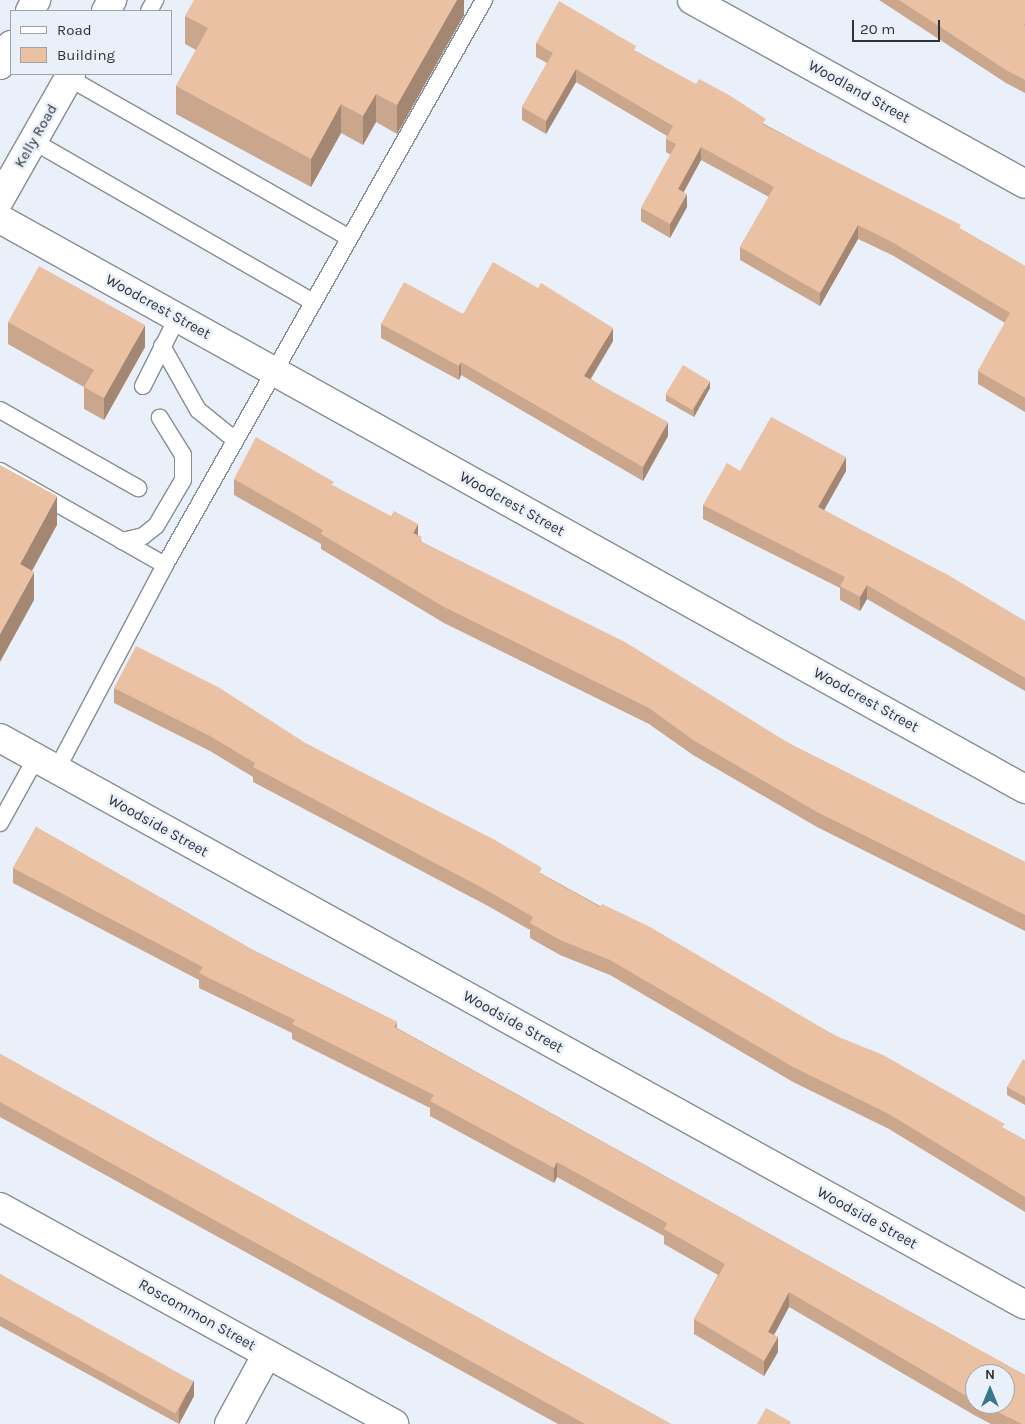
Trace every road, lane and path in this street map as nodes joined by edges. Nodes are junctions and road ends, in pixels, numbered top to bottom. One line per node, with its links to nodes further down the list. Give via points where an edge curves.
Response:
1 (484, 0): 10 (lane)
2 (692, 0): 7 (street, Woodland Street)
3 (10, 47): 4 (street)
4 (0, 66)
5 (70, 76): 6 (street, Kelly Road); 10 (lane)
6 (33, 141): 8 (street, Kelly Road); 11 (lane)
7 (1025, 184)
8 (0, 199)
9 (0, 219): 12 (street, Woodcrest Street)
10 (349, 238): 11 (lane)
11 (312, 302): 14 (lane)
12 (177, 318): 13 (lane); 14 (street, Woodcrest Street)
13 (162, 346): 15 (lane); 18 (lane, via 198,410)
14 (274, 371): 18 (lane); 25 (street, Woodcrest Street)
15 (142, 386)
16 (0, 410): 20 (lane)
17 (160, 418): 21 (lane, via 183,455 183,480 156,526 142,536)
18 (235, 440): 22 (lane)
19 (0, 471): 21 (lane)
20 (138, 488)
21 (122, 542): 22 (lane)
22 (165, 565): 24 (lane)
23 (0, 738): 24 (street, Woodside Street)
24 (46, 764): 26 (lane); 28 (street, Woodside Street)
25 (1025, 788)
26 (0, 823)
27 (0, 1207): 29 (street, Roscommon Street)
28 (1025, 1305)
29 (267, 1354): 30 (street); 31 (street, Roscommon Street)
30 (229, 1424)
31 (394, 1424)

